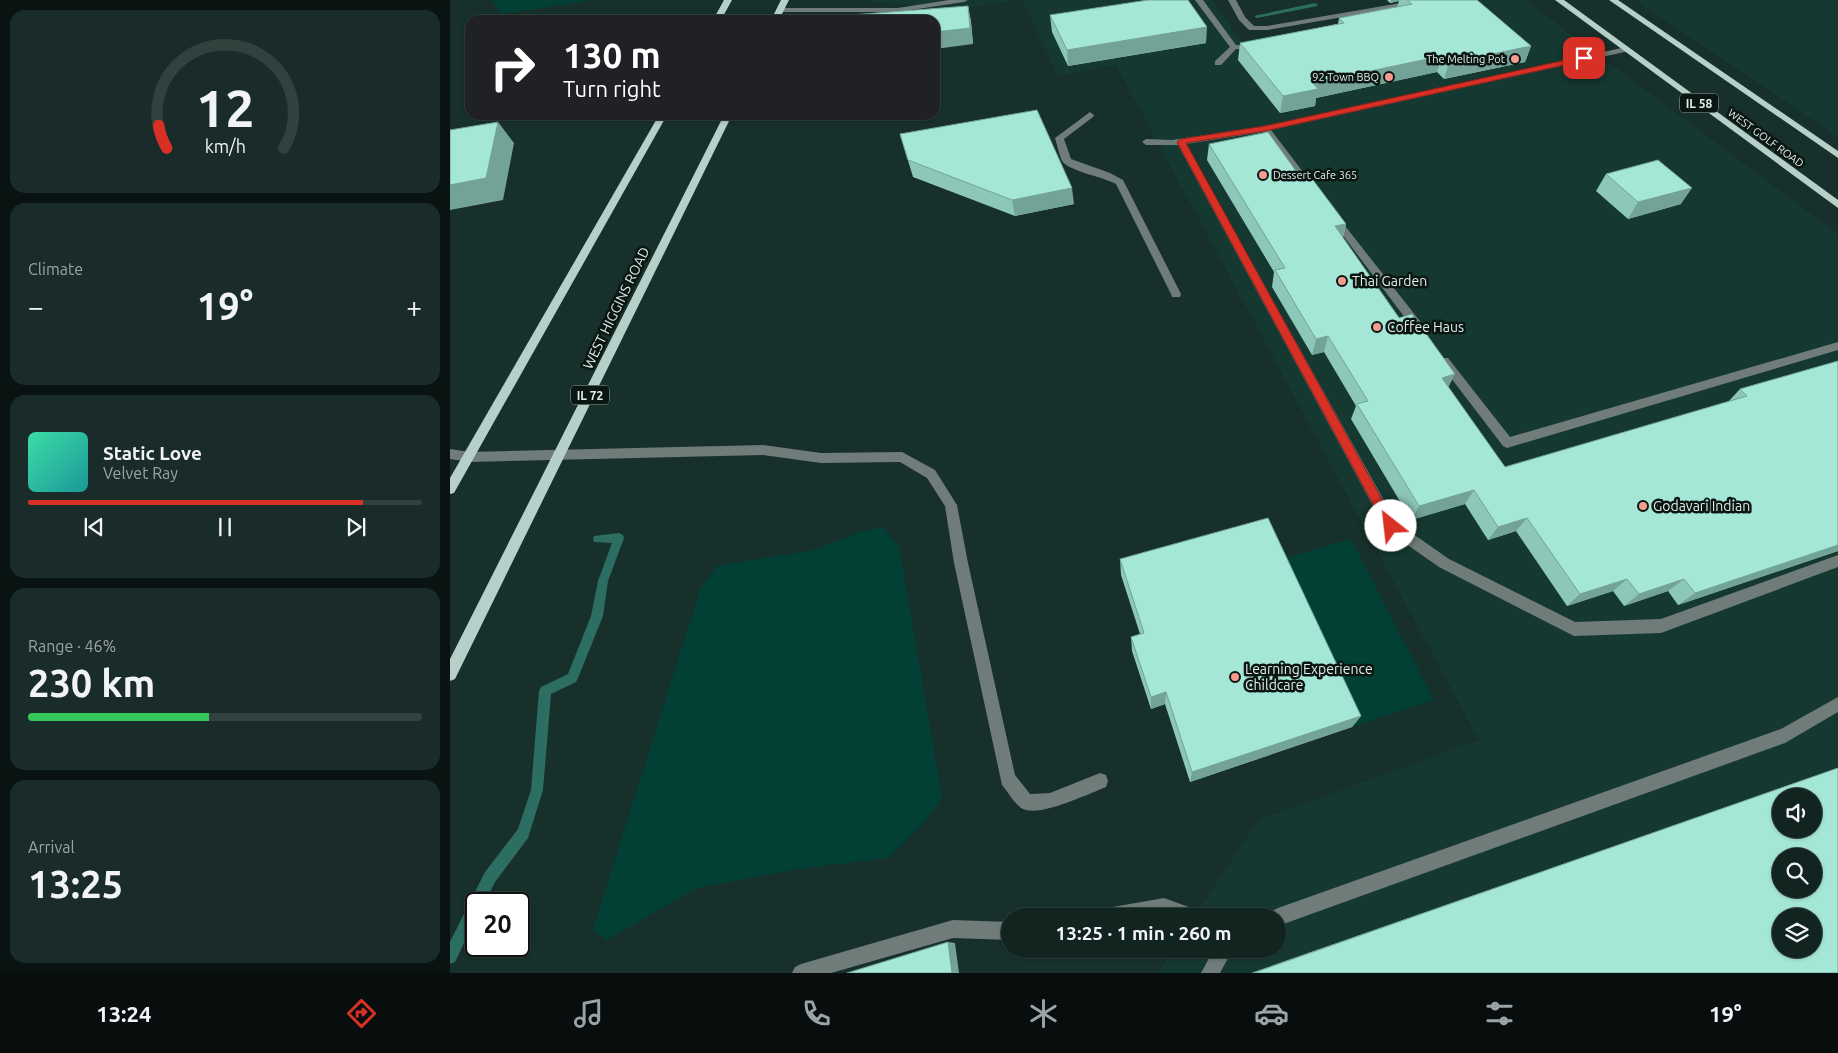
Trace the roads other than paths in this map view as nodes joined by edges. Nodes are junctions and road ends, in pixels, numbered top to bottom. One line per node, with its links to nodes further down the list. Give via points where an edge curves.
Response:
1 (728, 0): 10 (main road)
2 (785, 0): 9 (main road)
3 (964, 0): 9 (street, via 898,10)
4 (1199, 0): 13 (street)
5 (1232, 0): 6 (street, via 1252,28)
6 (1431, 0)
7 (1559, 0): 14 (main road, WEST GOLF ROAD / IL 58)
8 (1613, 0): 22 (main road, WEST GOLF ROAD / IL 58)
9 (780, 10): 11 (main road)
10 (720, 15)
11 (778, 15)
12 (1265, 46): 13 (street)
13 (1234, 47): 15 (street)
14 (1626, 50): 19 (street); 23 (main road, WEST GOLF ROAD / IL 58)
15 (1218, 63)
16 (1090, 115): 24 (street, via 1059,138 1067,161 1079,169 1108,174 1120,182)
17 (660, 120): 30 (main road)
18 (726, 120): 29 (main road, WEST HIGGINS ROAD / IL 72)
19 (1265, 129): 21 (street); 25 (street)
20 (1146, 142): 21 (street)
21 (1181, 142): 32 (street, via 1391,526 1444,563 1574,629 1661,626)
22 (1838, 155)
23 (1838, 205)
24 (1176, 294)
25 (1423, 333)
26 (1838, 346): 27 (street, via 1507,443)
27 (1435, 349)
28 (450, 454): 30 (street)
29 (560, 456): 30 (street); 33 (main road, WEST HIGGINS ROAD / IL 72); 35 (street, via 763,450 821,458 902,457 932,474 951,505 1008,779 1026,802 1050,801)
30 (470, 457): 31 (main road)
31 (450, 489)
32 (1838, 562)
33 (450, 674)
34 (1838, 704): 38 (street, via 1785,735)
35 (1100, 781)
36 (1154, 908): 37 (street)
37 (1169, 908)
38 (1286, 914)
39 (1001, 931): 41 (street, via 954,929)
40 (1219, 958): 42 (street)
41 (801, 973)
42 (1210, 973)

